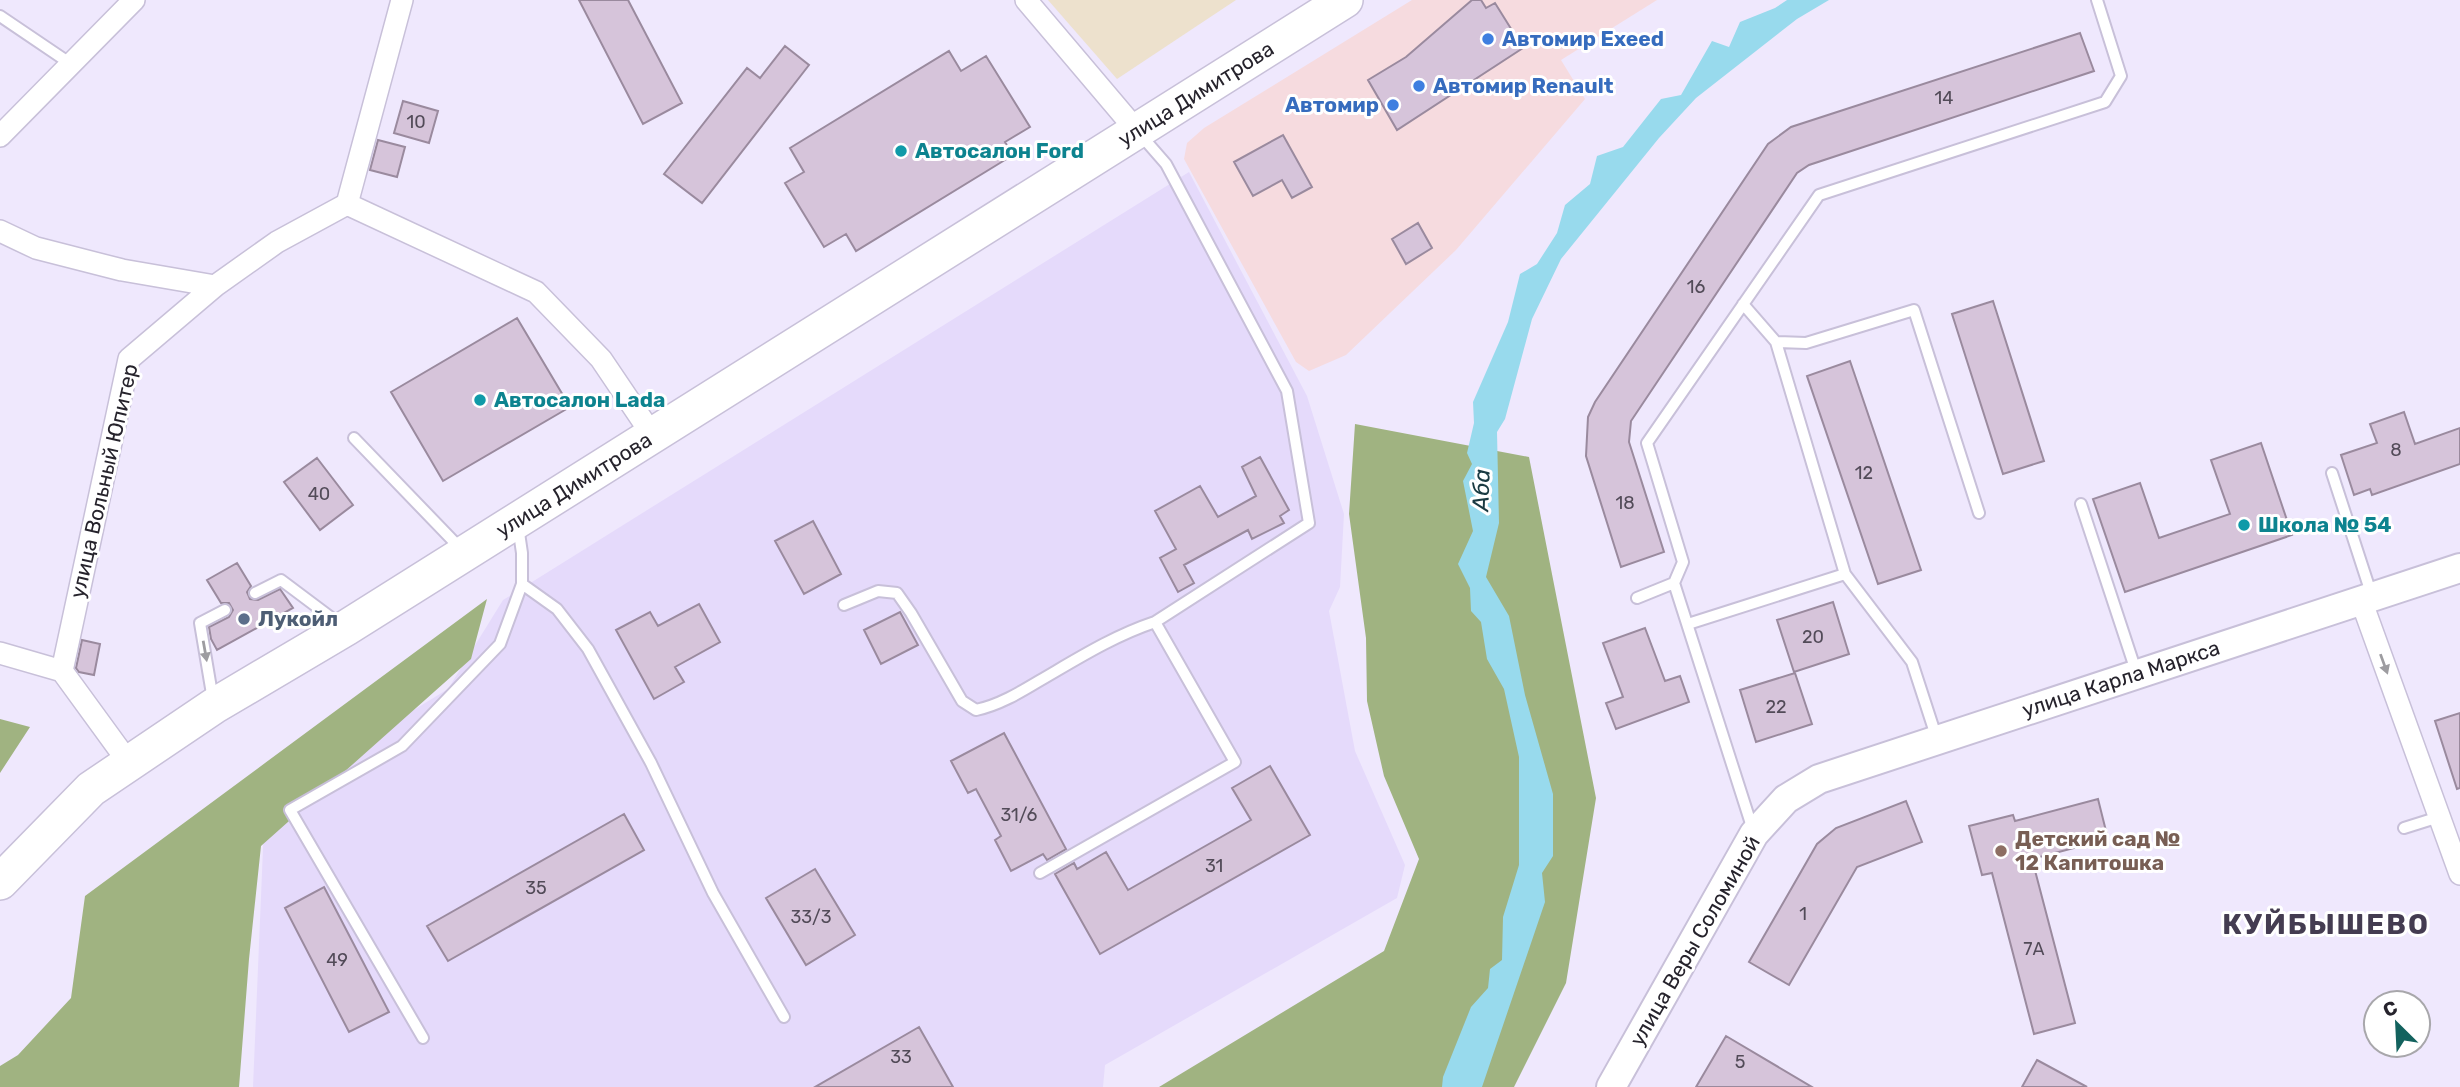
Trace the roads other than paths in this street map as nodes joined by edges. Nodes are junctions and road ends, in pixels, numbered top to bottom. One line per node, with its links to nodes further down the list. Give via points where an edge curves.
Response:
1 (134, 0): 7 (street)
2 (402, 0): 10 (street)
3 (1026, 0): 8 (street)
4 (1345, 0): 8 (main road, улица Димитрова)
5 (2097, 0): 13 (lane, via 2121,75 2105,102 1819,195)
6 (0, 16): 7 (lane)
7 (71, 64): 9 (street)
8 (1137, 131): 15 (main road, улица Димитрова); 31 (lane, via 1166,164 1287,391 1309,523)
9 (0, 136)
10 (347, 204): 12 (street, улица Вольный Юпитер, via 277,242); 15 (street, via 536,292 601,359)
11 (0, 231): 12 (street, via 36,248 122,270)
12 (215, 286): 35 (street, улица Вольный Юпитер, via 129,359)
13 (1743, 304): 14 (lane); 24 (lane, via 1647,443 1683,562)
14 (1776, 342): 19 (lane, via 1806,343 1913,310); 23 (lane)
15 (653, 436): 20 (main road, улица Димитрова)
16 (354, 438): 21 (lane)
17 (2332, 473): 28 (lane)
18 (2081, 504): 36 (lane)
19 (1979, 513)
20 (517, 522): 21 (main road, улица Димитрова); 25 (lane)
21 (465, 554): 33 (main road, улица Димитрова)
22 (2460, 568): 28 (street, улица Карла Маркса)
23 (1845, 574): 32 (lane); 38 (lane, via 1912,662)
24 (1674, 583): 27 (lane); 32 (lane)
25 (522, 584): 47 (lane, via 557,610 588,649 651,762 713,893); 48 (lane, via 500,644 402,746 290,810)
26 (255, 593): 33 (lane, via 281,580)
27 (1637, 597)
28 (2367, 598): 36 (street, улица Карла Маркса); 41 (street, one-way to 41)
29 (844, 605): 31 (lane, via 878,591 897,593 962,701 976,710 991,707 1126,632)
30 (225, 610): 37 (lane, one-way to 37, via 200,623)
31 (1155, 622): 44 (lane, via 1235,762)
32 (1688, 624): 43 (lane)
33 (346, 628): 37 (main road, улица Димитрова)
34 (0, 653): 35 (street)
35 (62, 671): 39 (street)
36 (2137, 674): 38 (street, улица Карла Маркса)
37 (215, 706): 39 (main road, улица Димитрова)
38 (1937, 739): 40 (street, улица Карла Маркса, via 1819,779)
39 (129, 764): 46 (main road, улица Димитрова, via 91,789)
40 (1786, 799): 43 (street, улица Веры Соломиной)
41 (2439, 817): 42 (lane); 45 (street)
42 (2403, 828)
43 (1754, 834): 49 (street, улица Веры Соломиной)
44 (1040, 873)
45 (2460, 874)
46 (0, 882)
47 (784, 1017)
48 (422, 1038)
49 (1611, 1087)

